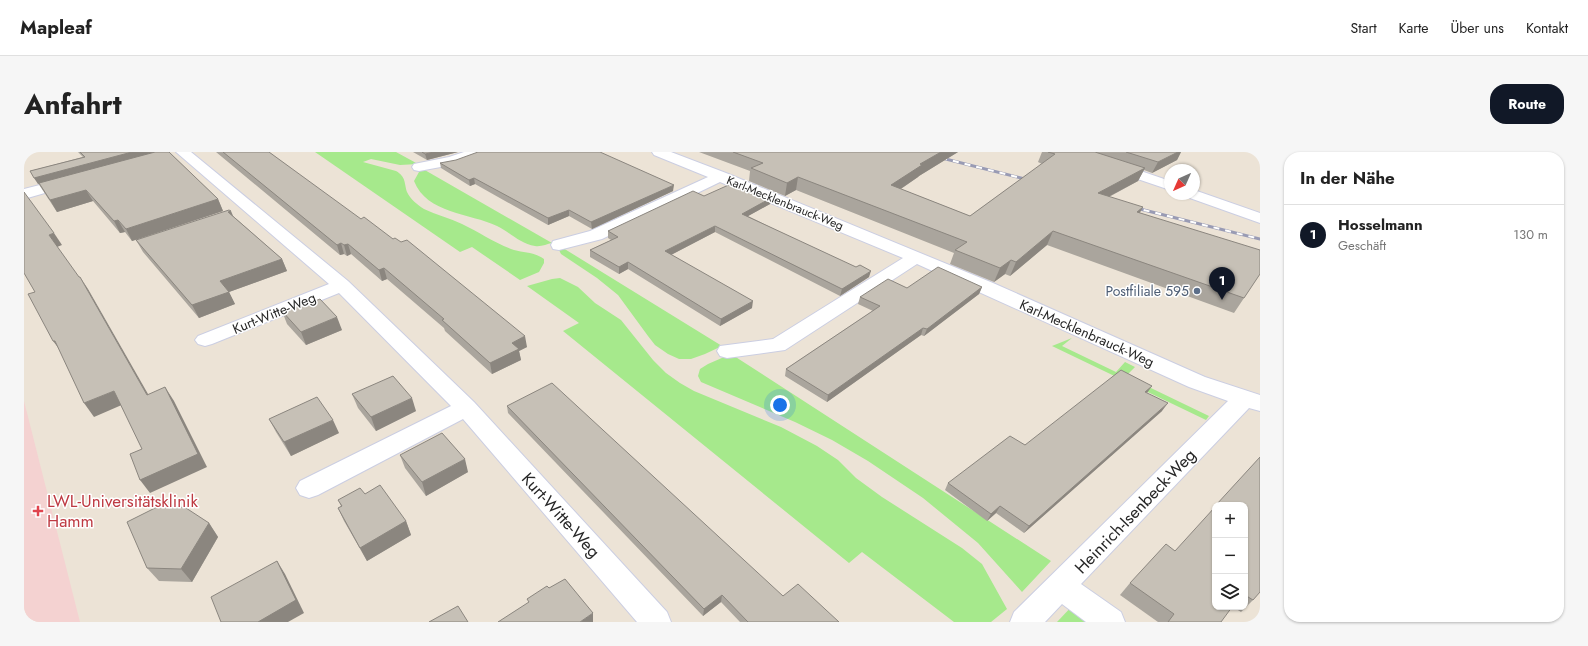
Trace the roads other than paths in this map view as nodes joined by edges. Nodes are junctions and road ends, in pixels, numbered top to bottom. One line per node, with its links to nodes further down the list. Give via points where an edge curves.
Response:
1 (477, 152): 5 (street, via 452,161)
2 (658, 152): 6 (street, Karl-Mecklenbrauck-Weg)
3 (1072, 152): 8 (street)
4 (177, 153): 14 (street, Kurt-Witte-Weg, via 244,211)
5 (419, 167)
6 (721, 176): 12 (street, Karl-Mecklenbrauck-Weg, via 596,235); 13 (street, Karl-Mecklenbrauck-Weg)
7 (83, 178): 9 (street)
8 (1164, 184)
9 (24, 194)
10 (1200, 197): 11 (street)
11 (1260, 218)
12 (559, 245)
13 (916, 257): 16 (street, via 778,344); 17 (street, Karl-Mecklenbrauck-Weg, via 1196,382)
14 (342, 286): 15 (street, Kurt-Witte-Weg); 18 (street, Kurt-Witte-Weg)
15 (205, 340)
16 (727, 351)
17 (1252, 401): 20 (street, Heinrich-Isenbeck-Weg)
18 (466, 408): 19 (street); 21 (street, Kurt-Witte-Weg)
19 (309, 488)
20 (1061, 586): 22 (street, Heinrich-Isenbeck-Weg); 23 (street)
21 (656, 622)
22 (1025, 622)
23 (1110, 622)

